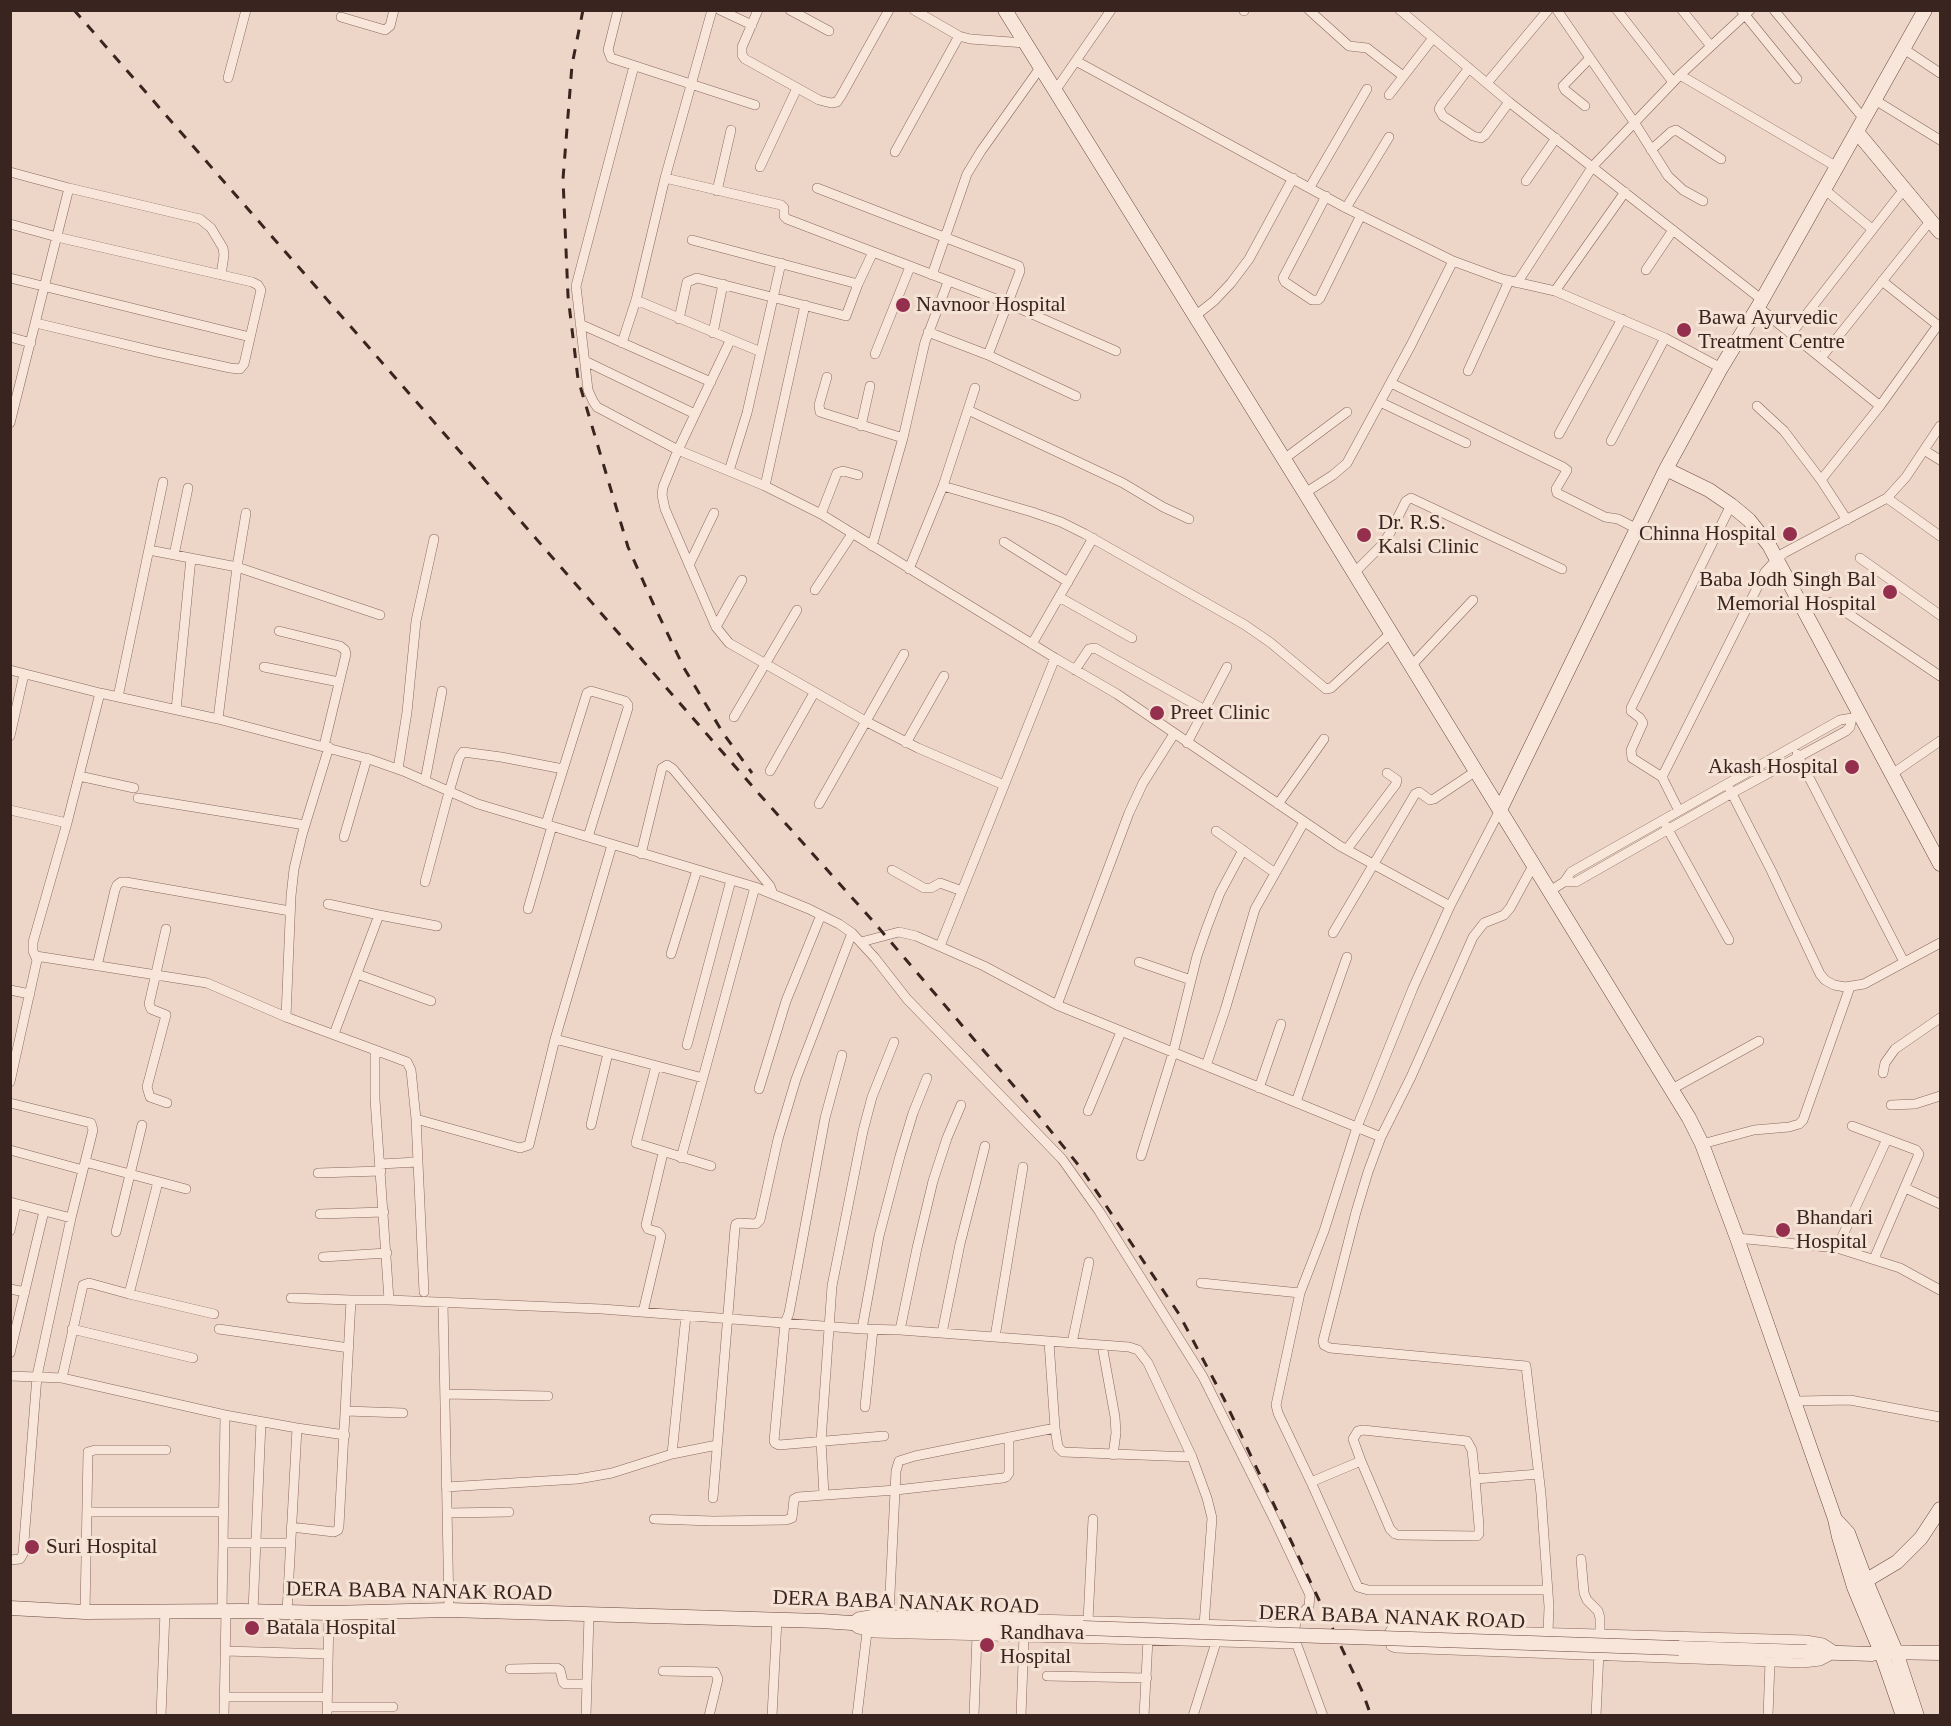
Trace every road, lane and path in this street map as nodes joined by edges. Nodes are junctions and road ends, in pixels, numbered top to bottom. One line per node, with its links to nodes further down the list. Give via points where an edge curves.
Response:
1 (246, 10): 36 (street)
2 (394, 10): 21 (street, via 385,30)
3 (618, 10): 31 (street, via 608,53 614,60)
4 (712, 10): 39 (street)
5 (720, 10): 22 (street)
6 (758, 10): 22 (street)
7 (790, 10): 23 (street)
8 (889, 10): 41 (street, via 837,102 826,103)
9 (914, 10): 24 (street)
10 (1005, 10): 26 (main road)
11 (1111, 10): 30 (street)
12 (1309, 10): 35 (street, via 1349,46 1367,48)
13 (1400, 10): 25 (street)
14 (1548, 10): 40 (street)
15 (1557, 10): 29 (street)
16 (1617, 10): 37 (street)
17 (1682, 10): 27 (street)
18 (1774, 10): 49 (street)
19 (1925, 10): 28 (main road)
20 (1745, 12): 27 (street); 38 (street)
21 (341, 16)
22 (752, 25): 41 (street, via 742,55)
23 (829, 31)
24 (959, 36): 26 (street); 57 (street)
25 (1433, 38): 33 (street); 35 (street)
26 (1025, 43): 32 (main road)
27 (1710, 45): 37 (street)
28 (1904, 49): 34 (street); 45 (main road)
29 (1590, 58): 48 (street, via 1563,86); 50 (street)
30 (1076, 61): 43 (street); 64 (street)
31 (634, 66): 39 (street); 108 (street, via 577,281)
32 (1040, 68): 43 (main road); 82 (street, via 973,163)
33 (1469, 68): 40 (street); 46 (street, via 1441,105 1443,116 1481,138)
34 (1941, 73)
35 (1403, 76): 44 (street)
36 (228, 78)
37 (1677, 79): 50 (street); 61 (street)
38 (1797, 79)
39 (692, 83): 47 (street); 63 (street)
40 (1487, 83): 46 (street)
41 (797, 88): 60 (street)
42 (1367, 89): 66 (street)
43 (1055, 91): 104 (main road)
44 (1389, 95)
45 (1875, 100): 49 (main road); 55 (street)
46 (1509, 102): 54 (street)
47 (755, 105)
48 (1585, 106)
49 (1864, 119): 52 (main road)
50 (1634, 122): 56 (street); 59 (street)
51 (731, 130): 71 (street)
52 (1857, 132): 61 (main road); 69 (main road)
53 (1389, 137): 75 (street)
54 (1556, 138): 59 (street); 65 (street)
55 (1941, 140)
56 (1652, 150): 58 (street, via 1676,130); 74 (street, via 1674,183)
57 (895, 152)
58 (1721, 159)
59 (1593, 166): 72 (street); 94 (street)
60 (760, 167)
61 (1837, 167): 70 (main road)
62 (10, 172): 67 (street)
63 (665, 178): 71 (street); 100 (street)
64 (1293, 178): 66 (street); 104 (street, via 1249,259 1220,295)
65 (1526, 181)
66 (1310, 187): 73 (street)
67 (69, 188): 81 (street); 89 (street, via 200,219 211,228 223,248)
68 (817, 188): 82 (street)
69 (1905, 188): 78 (main road); 80 (street)
70 (1824, 189): 80 (street); 101 (main road)
71 (717, 191): 84 (street, via 781,205 787,219)
72 (1624, 192): 79 (street); 98 (street)
73 (1326, 196): 75 (street); 76 (street, via 1283,278 1312,300 1320,298)
74 (1703, 201)
75 (1346, 208): 76 (street)
76 (1361, 215): 85 (street)
77 (10, 224): 81 (street)
78 (1937, 226): 92 (street)
79 (1673, 230): 88 (street); 101 (street)
80 (1872, 230): 112 (street)
81 (57, 237): 89 (street); 97 (street)
82 (944, 238): 90 (street); 102 (street, via 1019,266)
83 (692, 240): 86 (street)
84 (873, 252): 87 (street); 96 (street)
85 (1453, 261): 94 (street); 129 (street)
86 (781, 263): 96 (street); 99 (street)
87 (910, 267): 90 (street); 121 (street)
88 (1646, 270)
89 (221, 275): 114 (street, via 260,286)
90 (932, 275): 93 (street)
91 (10, 278): 97 (street)
92 (1882, 281): 109 (street); 123 (street)
93 (948, 282): 102 (street); 110 (street)
94 (1513, 282): 98 (street); 126 (street)
95 (723, 284): 99 (street); 105 (street, via 690,280); 111 (street)
96 (858, 284): 103 (street, via 846,316)
97 (45, 286): 107 (street); 114 (street)
98 (1555, 291): 106 (street)
99 (774, 297): 103 (street); 120 (street)
100 (636, 300): 105 (street); 118 (street)
101 (1760, 303): 112 (street); 125 (main road)
102 (1009, 304): 119 (street); 122 (street)
103 (806, 305): 156 (street)
104 (1195, 316): 149 (main road)
105 (679, 319): 111 (street)
106 (1622, 319): 115 (street); 143 (street)
107 (36, 323): 114 (street, via 237,369 244,364); 117 (street)
108 (580, 324): 118 (street); 124 (street)
109 (1940, 326): 136 (street)
110 (928, 332): 122 (street); 144 (street)
111 (713, 333): 116 (street)
112 (1791, 334): 123 (street)
113 (10, 337): 117 (street)
114 (249, 337)
115 (1665, 338): 125 (street); 145 (street)
116 (730, 341): 120 (street); 128 (street)
117 (31, 343): 132 (street)
118 (622, 343): 128 (street)
119 (1116, 351)
120 (761, 352): 152 (street)
121 (875, 354)
122 (988, 355): 133 (street)
123 (1821, 358): 136 (street)
124 (585, 361): 139 (street); 147 (street, via 588,390 597,407)
125 (1721, 368): 151 (main road)
126 (1468, 371)
127 (827, 377): 141 (street, via 820,412)
128 (711, 382): 139 (street)
129 (1391, 382): 134 (street); 167 (street, via 1563,467 1567,470 1557,493)
130 (870, 386): 141 (street)
131 (975, 388): 137 (street)
132 (14, 391): 140 (street)
133 (1076, 396)
134 (1380, 402): 146 (street); 159 (street, via 1347,463)
135 (1757, 406): 154 (street, via 1777,423)
136 (1880, 406): 154 (street)
137 (968, 410): 157 (street); 165 (street, via 1123,483)
138 (1347, 412): 149 (street)
139 (695, 414): 147 (street)
140 (10, 423)
141 (861, 426): 144 (street)
142 (1941, 426): 148 (street)
143 (1559, 434)
144 (903, 438): 173 (street)
145 (1611, 441)
146 (1466, 443)
147 (678, 450): 152 (street); 179 (street, via 662,495)
148 (1924, 450): 150 (street); 160 (street)
149 (1284, 459): 159 (main road)
150 (1941, 460)
151 (1666, 469): 161 (main road); 167 (main road)
152 (729, 471): 156 (street)
153 (858, 474): 164 (street, via 837,472)
154 (1821, 480): 166 (street)
155 (163, 482): 174 (street)
156 (765, 486): 164 (street)
157 (943, 486): 170 (street, via 1061,522); 181 (street)
158 (188, 488): 175 (street)
159 (1305, 493): 183 (main road)
160 (1887, 498): 166 (street); 169 (street)
161 (1731, 505): 178 (main road, via 1749,520); 237 (street, via 1631,708 1643,723 1631,750 1632,758)
162 (246, 513): 180 (street)
163 (714, 513): 179 (street)
164 (821, 514): 168 (street)
165 (1189, 519)
166 (1847, 519): 178 (street)
167 (1637, 529): 248 (main road)
168 (852, 534): 173 (street); 186 (street)
169 (1941, 536)
170 (1093, 538): 185 (street); 195 (street, via 1249,628 1326,689)
171 (434, 539): 230 (street, via 416,621)
172 (1004, 542): 185 (street)
173 (872, 546): 181 (street)
174 (149, 550): 175 (street); 213 (street)
175 (174, 555): 176 (street)
176 (191, 558): 180 (street); 214 (street)
177 (1860, 558): 192 (street)
178 (1777, 559): 216 (main road); 237 (street, via 1761,579)
179 (689, 566): 193 (street)
180 (237, 567): 191 (street); 218 (street)
181 (909, 569): 197 (street)
182 (1562, 569): 183 (street, via 1411,498 1381,546)
183 (1354, 573): 195 (main road)
184 (742, 580): 193 (street)
185 (1068, 582): 187 (street)
186 (815, 590)
187 (1059, 597): 196 (street); 197 (street)
188 (1473, 600): 201 (street)
189 (1832, 602): 208 (street)
190 (797, 610): 200 (street)
191 (380, 615)
192 (1941, 615)
193 (716, 627): 200 (street, via 729,643)
194 (279, 631): 209 (street, via 343,648)
195 (1391, 633): 201 (main road)
196 (1132, 638)
197 (1032, 644): 199 (street)
198 (904, 654): 219 (street)
199 (1055, 658): 205 (street); 240 (street)
200 (765, 664): 212 (street); 217 (street)
201 (1411, 666): 233 (main road)
202 (264, 667): 209 (street)
203 (1227, 667): 215 (street)
204 (10, 670): 206 (street)
205 (1075, 670): 215 (street, via 1089,649 1095,648); 220 (street)
206 (24, 674): 211 (street); 221 (street)
207 (944, 676): 224 (street)
208 (1941, 676)
209 (339, 682): 226 (street)
210 (442, 691): 238 (street)
211 (100, 693): 213 (street); 236 (street)
212 (814, 693): 219 (street); 232 (street)
213 (118, 697): 214 (street)
214 (176, 710): 218 (street)
215 (1205, 710): 225 (street)
216 (1856, 716): 227 (street, via 1840,720); 228 (street, via 1846,731); 235 (main road)
217 (734, 717)
218 (218, 719): 226 (street)
219 (867, 722): 224 (street); 245 (street)
220 (1174, 734): 225 (street); 303 (street, via 1129,813)
221 (10, 736)
222 (1324, 739): 246 (street)
223 (1941, 741): 235 (street)
224 (906, 742): 240 (street)
225 (1187, 743): 246 (street)
226 (326, 746): 229 (street); 253 (street)
227 (1793, 747): 228 (street); 239 (street)
228 (1798, 757): 243 (street); 294 (street)
229 (367, 758): 230 (street); 257 (street)
230 (398, 769): 238 (street)
231 (563, 769): 242 (street, via 463,752); 254 (street); 258 (street, via 587,693 627,703)
232 (770, 771)
233 (1476, 771): 248 (main road); 263 (street, via 1434,799 1415,794)
234 (1387, 773): 260 (street, via 1397,780 1396,784)
235 (1892, 774): 265 (main road)
236 (79, 776): 241 (street); 252 (street)
237 (1662, 777): 249 (street)
238 (425, 781): 242 (street)
239 (1726, 784): 243 (street); 249 (street)
240 (1004, 785): 273 (street)
241 (134, 788)
242 (449, 792): 254 (street); 270 (street)
243 (1732, 793): 255 (street); 299 (street, via 1820,974 1834,985)
244 (138, 798): 253 (street)
245 (819, 804)
246 (1278, 804): 251 (street)
247 (10, 810): 252 (street)
248 (1500, 810): 264 (main road); 277 (street)
249 (1679, 811): 250 (street)
250 (1663, 820): 255 (street); 271 (street, via 1571,872)
251 (1304, 822): 260 (street); 268 (street)
252 (67, 823): 291 (street, via 33,942)
253 (305, 825): 279 (street, via 294,869)
254 (549, 825): 258 (street); 278 (street)
255 (1668, 830): 271 (street, via 1576,882); 286 (street)
256 (1216, 831): 261 (street)
257 (344, 837)
258 (588, 837): 259 (street)
259 (612, 845): 262 (street); 309 (street)
260 (1347, 849): 263 (street)
261 (1243, 850): 268 (street); 298 (street, via 1220,893)
262 (641, 854): 266 (street); 275 (street, via 662,768 667,765)
263 (1374, 864): 277 (street); 285 (street)
264 (1534, 864): 274 (main road); 339 (street, via 1510,908 1504,915 1484,923 1473,937)
265 (1941, 864)
266 (697, 870): 269 (street); 290 (street)
267 (892, 870): 273 (street, via 924,888 940,883)
268 (1275, 873): 319 (street, via 1255,909)
269 (731, 880): 272 (street); 313 (street)
270 (425, 882)
271 (1564, 882): 274 (street)
272 (755, 887): 275 (street); 321 (street)
273 (962, 891): 289 (street)
274 (1550, 891): 326 (main road)
275 (773, 894): 281 (street)
276 (328, 904): 280 (street)
277 (1450, 906): 337 (street)
278 (528, 909)
279 (290, 911): 295 (street, via 121,882 115,890); 304 (street)
280 (380, 915): 282 (street); 296 (street)
281 (821, 915): 284 (street); 325 (street, via 786,1001)
282 (437, 926)
283 (166, 929): 297 (street)
284 (852, 933): 287 (street); 385 (street, via 796,1079 775,1149 760,1220 756,1224 736,1224)
285 (1333, 933)
286 (1729, 940)
287 (861, 942): 289 (street, via 906,932); 462 (street, via 907,999 1062,1159 1164,1313 1203,1377 1310,1595 1309,1606)
288 (1941, 943): 294 (street)
289 (940, 945): 303 (street)
290 (671, 954)
291 (36, 956): 295 (street); 301 (street)
292 (1347, 957): 328 (street)
293 (1139, 962): 298 (street)
294 (1904, 962): 299 (street, via 1864,984)
295 (97, 966): 297 (street)
296 (357, 974): 302 (street); 308 (street)
297 (156, 975): 304 (street, via 207,983); 330 (street, via 149,1007 166,1015 147,1087 156,1100)
298 (1191, 980): 316 (street)
299 (1850, 987): 341 (street, via 1803,1120 1794,1126 1754,1130)
300 (10, 990): 301 (street)
301 (30, 994): 311 (street)
302 (431, 1001)
303 (1057, 1005): 307 (street)
304 (286, 1017): 308 (street)
305 (1941, 1018): 320 (street, via 1895,1049 1884,1063)
306 (1281, 1024): 324 (street)
307 (1120, 1032): 316 (street); 333 (street)
308 (334, 1034): 314 (street)
309 (555, 1039): 315 (street); 334 (street, via 529,1145 520,1148)
310 (1760, 1041): 326 (street)
311 (15, 1042): 323 (street)
312 (894, 1042): 387 (street, via 863,1131 832,1286)
313 (687, 1045)
314 (375, 1050): 334 (street, via 410,1066); 351 (street)
315 (609, 1053): 318 (street); 336 (street)
316 (1173, 1053): 319 (street); 345 (street)
317 (842, 1055): 386 (street, via 825,1118)
318 (656, 1066): 321 (street); 344 (street, via 636,1143)
319 (1206, 1066): 324 (street)
320 (1883, 1073)
321 (703, 1078): 346 (street)
322 (927, 1078): 390 (street, via 913,1113 879,1236)
323 (10, 1082)
324 (1259, 1088): 328 (street)
325 (759, 1089)
326 (1672, 1089): 341 (main road)
327 (1941, 1096): 332 (street, via 1916,1104)
328 (1296, 1102): 337 (street)
329 (10, 1103): 348 (street, via 91,1123 93,1131)
330 (167, 1103)
331 (960, 1105): 392 (street, via 933,1181)
332 (1891, 1105)
333 (1088, 1111)
334 (416, 1119): 347 (street)
335 (142, 1125): 353 (street)
336 (591, 1125)
337 (1357, 1126): 339 (street); 376 (street)
338 (1852, 1126): 340 (street)
339 (1382, 1137): 425 (street, via 1356,1212 1324,1345 1526,1366)
340 (1887, 1139): 355 (street, via 1919,1154); 366 (street)
341 (1702, 1144): 365 (main road)
342 (985, 1146): 393 (street)
343 (10, 1150): 348 (street)
344 (663, 1153): 346 (street); 382 (street, via 646,1225 661,1236)
345 (1141, 1156)
346 (681, 1158): 349 (street)
347 (418, 1162): 351 (street); 375 (street)
348 (84, 1166): 353 (street); 362 (street)
349 (711, 1166)
350 (1023, 1167): 394 (street)
351 (380, 1168): 352 (street); 360 (street)
352 (318, 1173)
353 (130, 1174): 354 (street); 364 (street)
354 (158, 1182): 356 (street); 377 (street)
355 (1905, 1188): 358 (street); 369 (street)
356 (186, 1189)
357 (14, 1203): 359 (street); 363 (street)
358 (1941, 1204)
359 (44, 1211): 362 (street); 374 (street)
360 (384, 1212): 361 (street); 367 (street)
361 (320, 1214)
362 (71, 1218): 402 (street)
363 (10, 1231)
364 (116, 1232)
365 (1737, 1238): 366 (street); 445 (main road, via 1835,1519 1848,1533)
366 (1837, 1248): 369 (street)
367 (387, 1253): 368 (street); 380 (street)
368 (323, 1257)
369 (1874, 1259): 373 (street)
370 (1089, 1262): 396 (street)
371 (1201, 1283): 376 (street)
372 (10, 1289): 374 (street)
373 (1941, 1290)
374 (25, 1292): 399 (street)
375 (424, 1292)
376 (1300, 1293): 427 (street, via 1276,1405)
377 (129, 1294): 383 (street); 388 (street, via 86,1283)
378 (291, 1298): 379 (street)
379 (351, 1300): 380 (street); 398 (street)
380 (389, 1300): 381 (street)
381 (443, 1302): 382 (street); 404 (street)
382 (643, 1312): 384 (street)
383 (214, 1314)
384 (687, 1315): 385 (street); 421 (street)
385 (728, 1318): 386 (street); 419 (street)
386 (785, 1323): 387 (street); 418 (street, via 775,1443)
387 (828, 1326): 390 (street); 418 (street)
388 (72, 1329): 400 (street); 403 (street)
389 (219, 1329): 398 (street)
390 (862, 1329): 391 (street)
391 (873, 1329): 392 (street); 407 (street)
392 (900, 1330): 393 (street)
393 (942, 1333): 394 (street)
394 (995, 1337): 395 (street)
395 (1049, 1342): 396 (street); 414 (street)
396 (1072, 1343): 397 (street)
397 (1102, 1345): 422 (street, via 1115,1417); 423 (street, via 1129,1347 1143,1356)
398 (349, 1348): 408 (street)
399 (10, 1353)
400 (193, 1358)
401 (10, 1376): 402 (street)
402 (37, 1376): 403 (street); 444 (street, via 23,1554 20,1559)
403 (62, 1378): 410 (street)
404 (445, 1394): 405 (street); 428 (street)
405 (548, 1396)
406 (1798, 1401): 411 (street, via 1850,1400)
407 (866, 1407)
408 (346, 1411): 409 (street); 415 (street)
409 (403, 1413)
410 (225, 1415): 412 (street); 434 (street)
411 (1941, 1417)
412 (261, 1422): 413 (street); 441 (street)
413 (297, 1428): 415 (street); 439 (street)
414 (1055, 1428): 417 (street); 422 (street, via 1063,1452)
415 (345, 1435): 439 (street, via 338,1530)
416 (884, 1436): 418 (street)
417 (1009, 1437): 429 (street, via 899,1461); 429 (street, via 1006,1477)
418 (821, 1441): 430 (street)
419 (717, 1445): 421 (street); 431 (street)
420 (166, 1449): 433 (street, via 88,1452)
421 (672, 1454): 428 (street, via 578,1479)
422 (1113, 1455): 423 (street)
423 (1192, 1457): 460 (street, via 1212,1518)
424 (1361, 1461): 426 (street, via 1353,1439 1358,1431 1464,1439 1470,1444); 426 (street, via 1390,1529 1399,1535 1477,1536 1480,1531); 427 (street)
425 (1539, 1474): 426 (street); 446 (street)
426 (1475, 1479)
427 (1311, 1482): 446 (street, via 1355,1583 1362,1589)
428 (446, 1487): 436 (street)
429 (896, 1490): 430 (street); 455 (street)
430 (824, 1495): 437 (street, via 795,1498 792,1518 786,1520)
431 (713, 1498)
432 (1941, 1509): 445 (main road, via 1921,1538 1897,1562)
433 (87, 1512): 434 (street); 452 (street)
434 (224, 1512): 440 (street)
435 (509, 1512): 436 (street)
436 (447, 1513): 448 (street)
437 (654, 1519)
438 (1093, 1519): 458 (street)
439 (291, 1527): 442 (street)
440 (223, 1543): 441 (street); 450 (street)
441 (256, 1543): 442 (street); 451 (street)
442 (290, 1543): 453 (street)
443 (1581, 1559): 465 (street, via 1584,1593 1598,1611)
444 (10, 1560)
445 (1860, 1584): 475 (main road)
446 (1548, 1590): 464 (street)
447 (10, 1608): 452 (main road, DERA BABA NANAK ROAD)
448 (449, 1610): 454 (main road, DERA BABA NANAK ROAD); 456 (main road, DERA BABA NANAK ROAD)
449 (165, 1611): 450 (main road, DERA BABA NANAK ROAD); 452 (main road, DERA BABA NANAK ROAD); 487 (street)
450 (224, 1611): 451 (main road, DERA BABA NANAK ROAD); 471 (street)
451 (253, 1611): 453 (main road, DERA BABA NANAK ROAD)
452 (85, 1612)
453 (286, 1612): 454 (main road, DERA BABA NANAK ROAD)
454 (329, 1613): 474 (street)
455 (889, 1614): 458 (street); 459 (street, via 863,1615)
456 (589, 1615): 457 (main road, DERA BABA NANAK ROAD); 483 (street)
457 (777, 1620): 459 (main road, DERA BABA NANAK ROAD); 491 (street)
458 (1088, 1621): 460 (street)
459 (850, 1623): 463 (main road, DERA BABA NANAK ROAD)
460 (1204, 1625): 461 (street)
461 (1221, 1625): 462 (street); 469 (street)
462 (1294, 1627): 470 (street)
463 (867, 1628): 466 (street); 472 (main road, DERA BABA NANAK ROAD, bridge, via 1083,1628); 492 (street)
464 (1548, 1632): 465 (street); 476 (street, via 1392,1628 1389,1633 1391,1646 1396,1648)
465 (1600, 1634): 472 (street, via 1806,1640 1823,1643); 476 (street)
466 (976, 1635): 467 (street); 493 (street)
467 (1023, 1636): 468 (street); 494 (street)
468 (1148, 1639): 469 (street); 482 (street)
469 (1216, 1641): 470 (street); 496 (street)
470 (1297, 1644): 497 (street)
471 (225, 1651): 474 (street); 484 (street)
472 (1837, 1652): 475 (main road, DERA BABA NANAK ROAD); 478 (street, via 1820,1661)
473 (1941, 1653): 475 (main road)
474 (328, 1654): 485 (street)
475 (1886, 1655): 477 (main road); 500 (main road); 501 (main road)
476 (1599, 1656): 478 (street); 498 (street)
477 (1941, 1659)
478 (1770, 1662): 499 (street)
479 (510, 1668): 483 (street, via 557,1668 565,1684)
480 (663, 1671): 490 (street, via 715,1672 718,1679)
481 (1047, 1677): 482 (street)
482 (1146, 1678): 495 (street)
483 (587, 1684): 489 (street)
484 (225, 1696): 485 (street); 488 (street)
485 (327, 1706): 486 (street)
486 (393, 1707)
487 (161, 1716)
488 (224, 1716)
489 (586, 1716)
490 (709, 1716)
491 (772, 1716)
492 (857, 1716)
493 (974, 1716)
494 (1022, 1716)
495 (1144, 1716)
496 (1193, 1716)
497 (1323, 1716)
498 (1596, 1716)
499 (1768, 1716)
500 (1903, 1716)
501 (1917, 1716)

